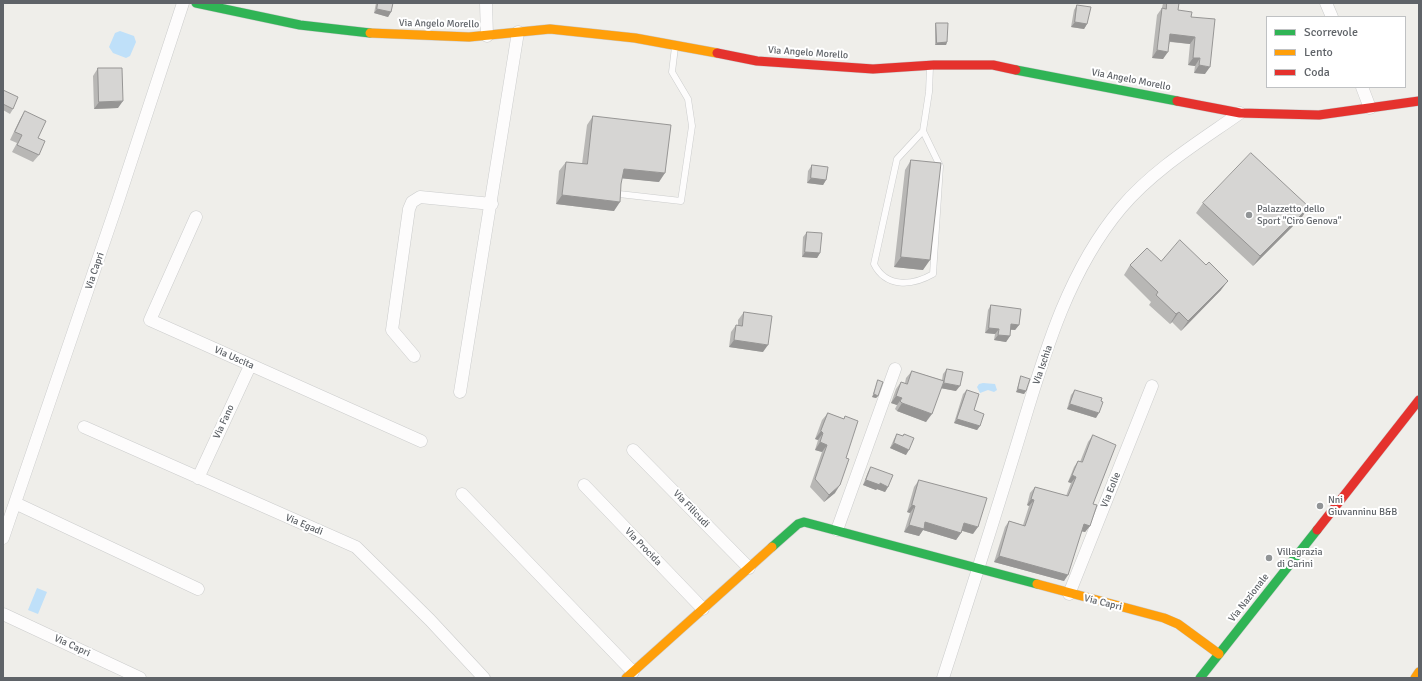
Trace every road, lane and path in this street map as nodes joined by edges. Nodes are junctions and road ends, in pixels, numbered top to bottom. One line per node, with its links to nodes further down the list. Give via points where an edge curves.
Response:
1 (183, 3): 30 (street, Via Capri, via 116,209)
2 (196, 3): 7 (street, Via Angelo Morello, via 339,30)
3 (486, 3): 7 (street)
4 (1326, 3): 5 (street)
5 (1332, 16)
6 (518, 32): 7 (street, Via Angelo Morello); 8 (street, Via Angelo Morello, via 550,29 635,38); 16 (street)
7 (487, 36)
8 (675, 46): 9 (street, Via Angelo Morello, via 757,61 873,69); 15 (lane, via 672,72 688,99 692,126 681,201)
9 (930, 66): 13 (street, Via Angelo Morello, via 993,65); 14 (lane)
10 (1362, 88): 12 (street)
11 (1419, 101): 12 (street, Via Angelo Morello)
12 (1370, 108): 13 (street, Via Angelo Morello, via 1319,115)
13 (1240, 113): 34 (street, Via Ischia, via 1162,169 1121,207 1093,248 1062,308)
14 (923, 131): 14 (lane, via 940,166 933,274 923,280 890,281 879,274 874,264 897,159)
15 (619, 194)
16 (492, 204): 18 (street, via 420,197 412,202 392,330); 22 (street)
17 (196, 218): 19 (street, Via Uscita, via 150,320)
18 (414, 356)
19 (250, 366): 25 (street, Via Uscita); 27 (street, Via Fano)
20 (895, 369): 31 (street)
21 (1152, 386): 36 (street, Via Eolie)
22 (460, 392)
23 (1419, 400): 39 (street, Via Nazionale)
24 (84, 427): 27 (street, Via Egadi)
25 (421, 441)
26 (633, 450): 33 (street, Via Filicudi)
27 (198, 478): 43 (street, Via Egadi, via 356,547)
28 (584, 485): 37 (street, Via Procida)
29 (462, 494): 41 (street)
30 (14, 503): 32 (street, Via Capri); 35 (street)
31 (837, 530): 33 (street, Via Capri, via 811,523 798,524); 34 (street, Via Capri)
32 (3, 538)
33 (749, 568): 37 (street)
34 (978, 569): 36 (street, Via Capri); 44 (street, Via Ischia)
35 (198, 589)
36 (1069, 594): 39 (street, Via Capri, via 1164,618 1178,624)
37 (703, 609): 41 (street)
38 (3, 614): 42 (street, Via Capri)
39 (1219, 654): 45 (street, Via Nazionale)
40 (1419, 672): 46 (street)
41 (630, 675)
42 (140, 678)
43 (484, 678)
44 (943, 678)
45 (1200, 678)
46 (1415, 678)

